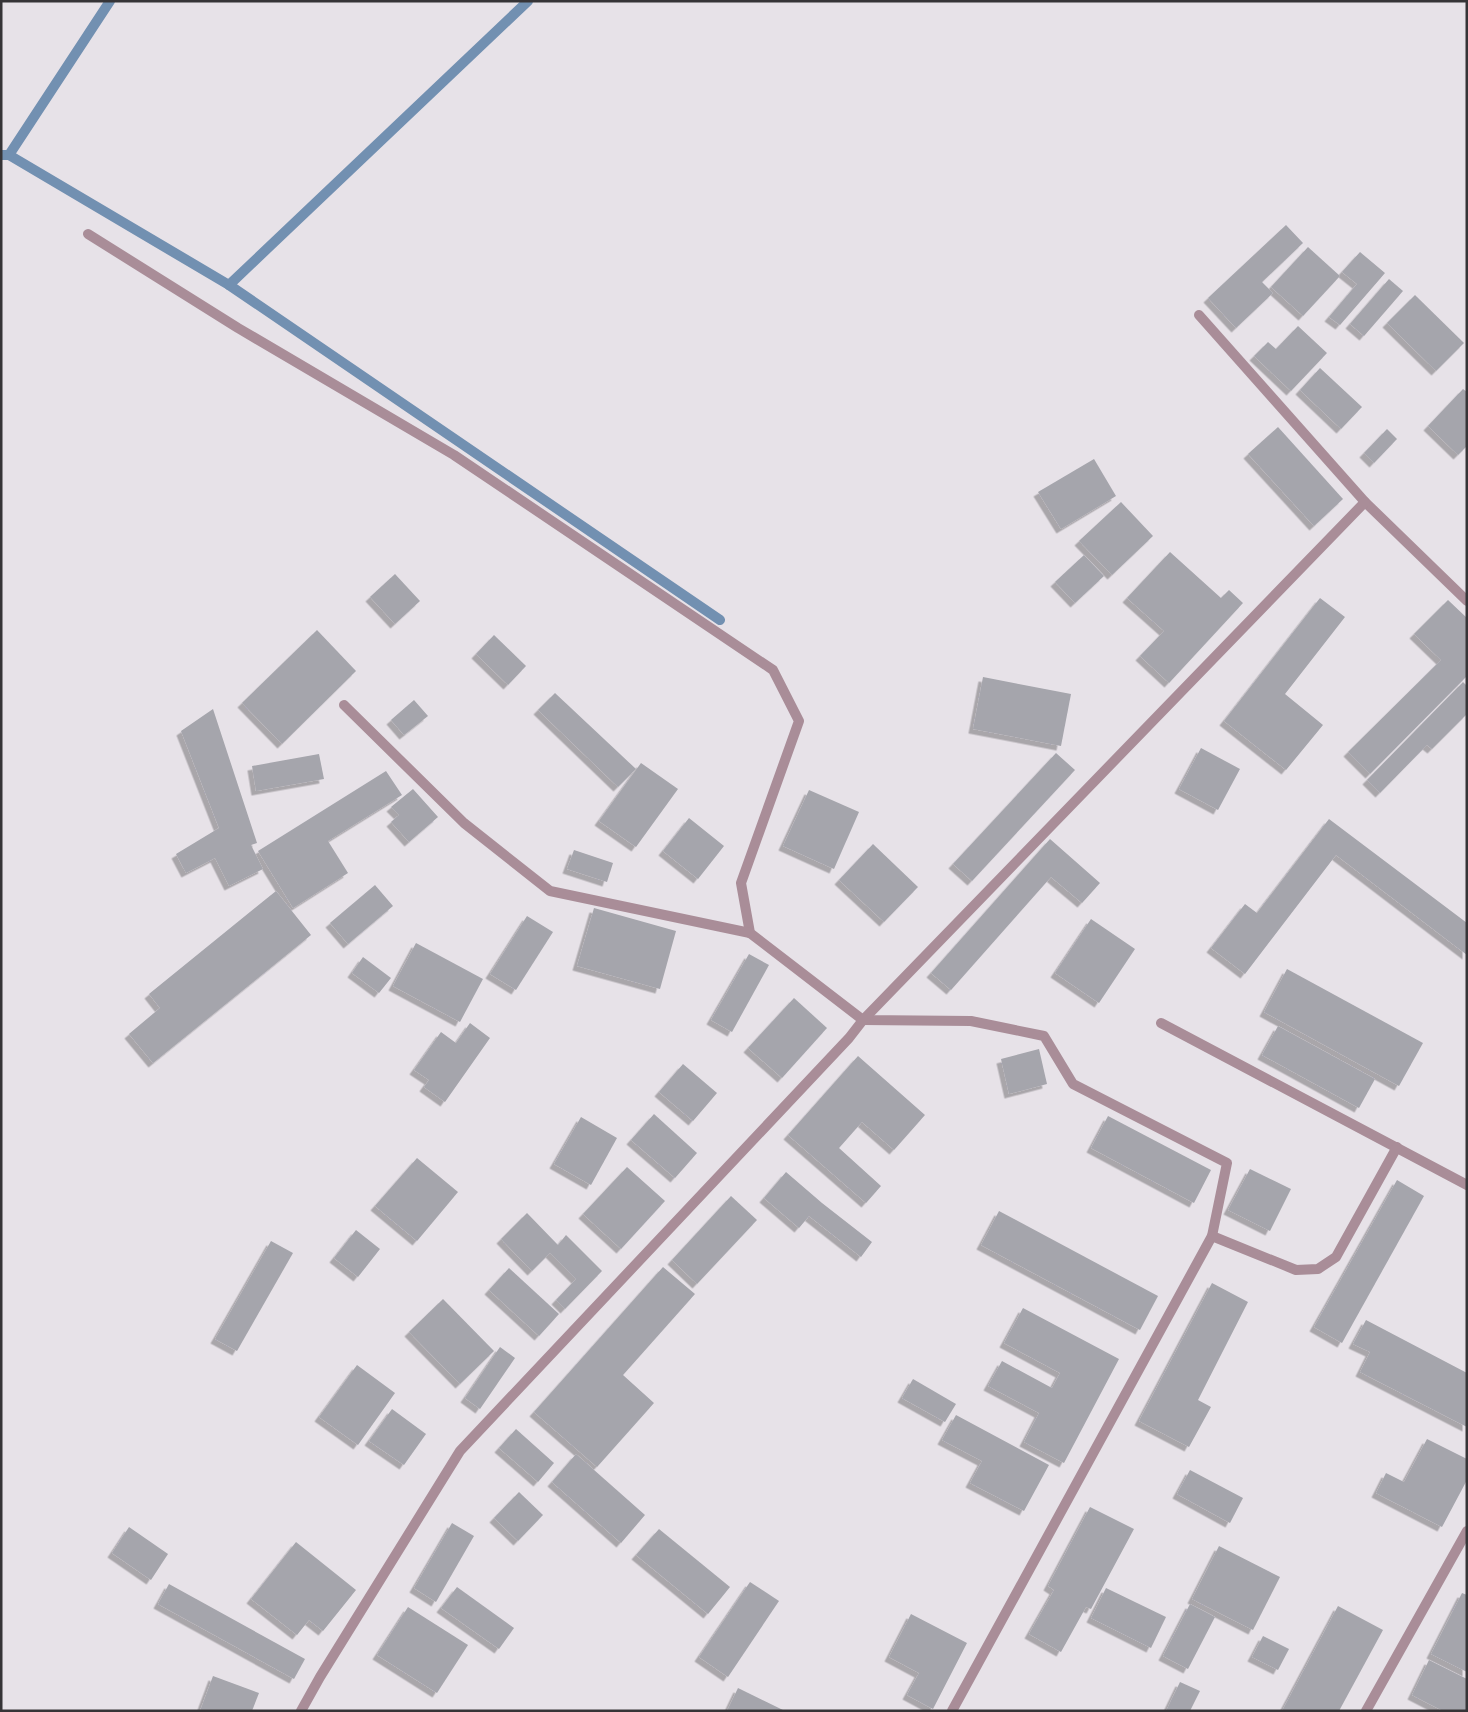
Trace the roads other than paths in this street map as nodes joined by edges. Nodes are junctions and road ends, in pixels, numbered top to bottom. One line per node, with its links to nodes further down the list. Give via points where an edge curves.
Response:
1 (88, 234): 6 (street, via 238,328 454,454 772,670 799,722 742,883)
2 (1199, 315): 3 (street)
3 (1365, 502): 4 (street); 7 (street)
4 (1467, 601)
5 (344, 705): 6 (street, via 464,823 550,891)
6 (750, 933): 7 (street)
7 (863, 1020): 11 (street, via 971,1021 1044,1036 1073,1084 1227,1164); 13 (street, via 460,1451)
8 (1160, 1022): 9 (street)
9 (1397, 1147): 10 (street); 11 (street, via 1336,1257 1318,1269 1296,1270)
10 (1467, 1184)
11 (1212, 1236): 14 (street)
12 (1467, 1531): 15 (street)
13 (302, 1711)
14 (952, 1711)
15 (1366, 1711)

